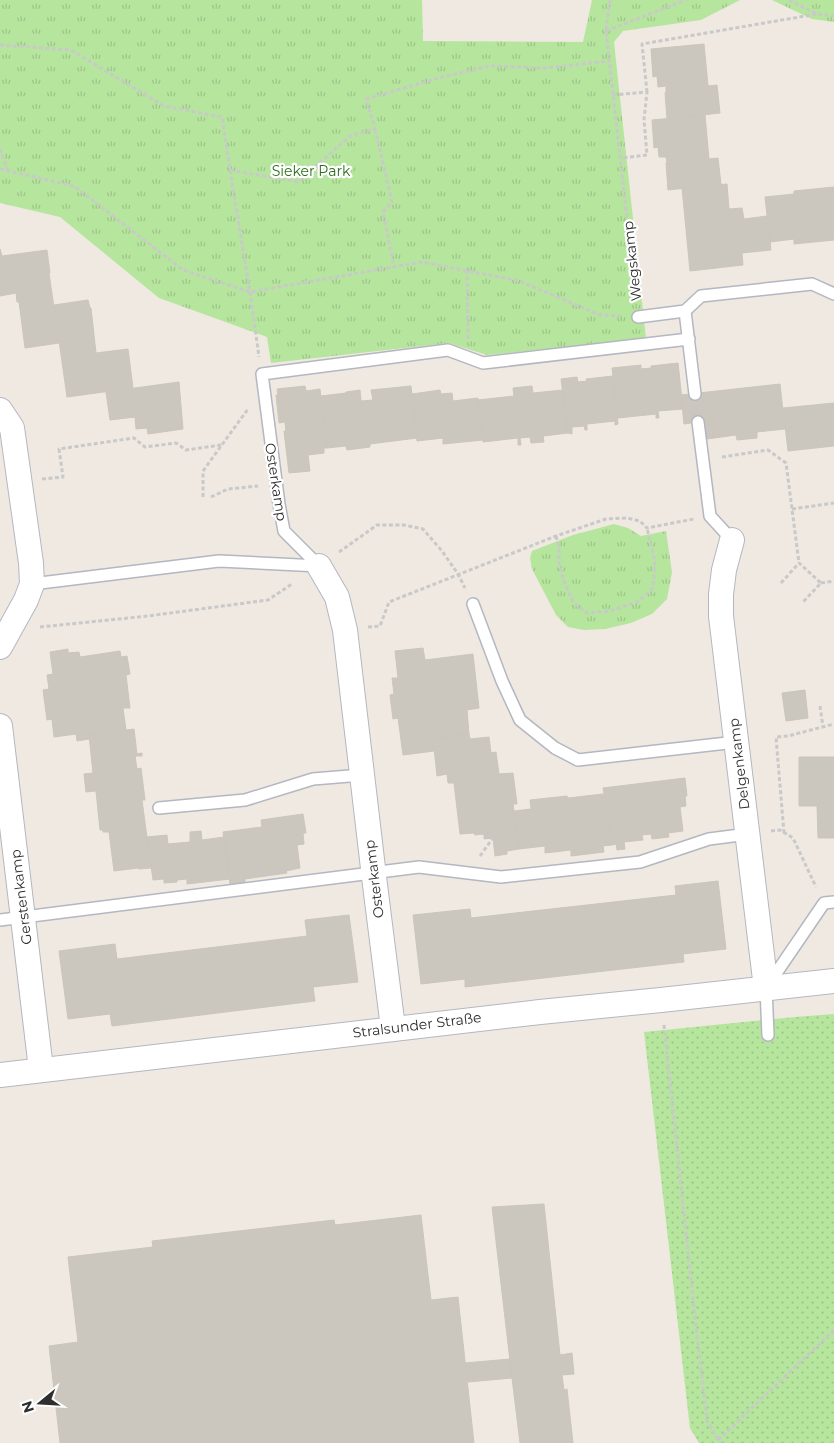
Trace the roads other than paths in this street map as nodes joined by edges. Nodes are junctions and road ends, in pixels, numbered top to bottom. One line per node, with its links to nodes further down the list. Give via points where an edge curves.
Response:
1 (834, 294): 2 (lane, via 812,284 700,296)
2 (685, 312): 3 (lane, Wegskamp); 4 (lane)
3 (638, 317)
4 (689, 339): 5 (lane); 9 (lane, Osterkamp, via 483,363 448,350 262,374 284,531)
5 (695, 394)
6 (0, 410): 10 (street, via 12,428 32,563)
7 (698, 422): 8 (lane, via 710,516)
8 (732, 540): 14 (street, Delgenkamp, via 724,570 721,616)
9 (319, 566): 10 (lane, via 219,561); 15 (street, Osterkamp, via 338,597 345,630)
10 (32, 584): 12 (street)
11 (473, 604): 14 (lane, via 520,720 555,748 578,760)
12 (5, 639)
13 (0, 726): 20 (street, Gerstenkamp)
14 (736, 742): 17 (street, Delgenkamp)
15 (362, 775): 16 (lane, via 313,779 245,800); 18 (street, Osterkamp)
16 (159, 808)
17 (748, 834): 18 (lane, via 709,839 640,862 511,876 419,867); 23 (street, Delgenkamp)
18 (374, 872): 20 (lane); 24 (street, Osterkamp)
19 (829, 903): 23 (lane)
20 (24, 917): 21 (lane); 26 (street, Gerstenkamp)
21 (0, 920)
22 (834, 981): 23 (street, Stralsunder Straße)
23 (766, 988): 24 (street, Stralsunder Straße); 25 (lane)
24 (393, 1028): 26 (street, Stralsunder Straße)
25 (768, 1035)
26 (41, 1069): 27 (street, Stralsunder Straße)
27 (0, 1075)

